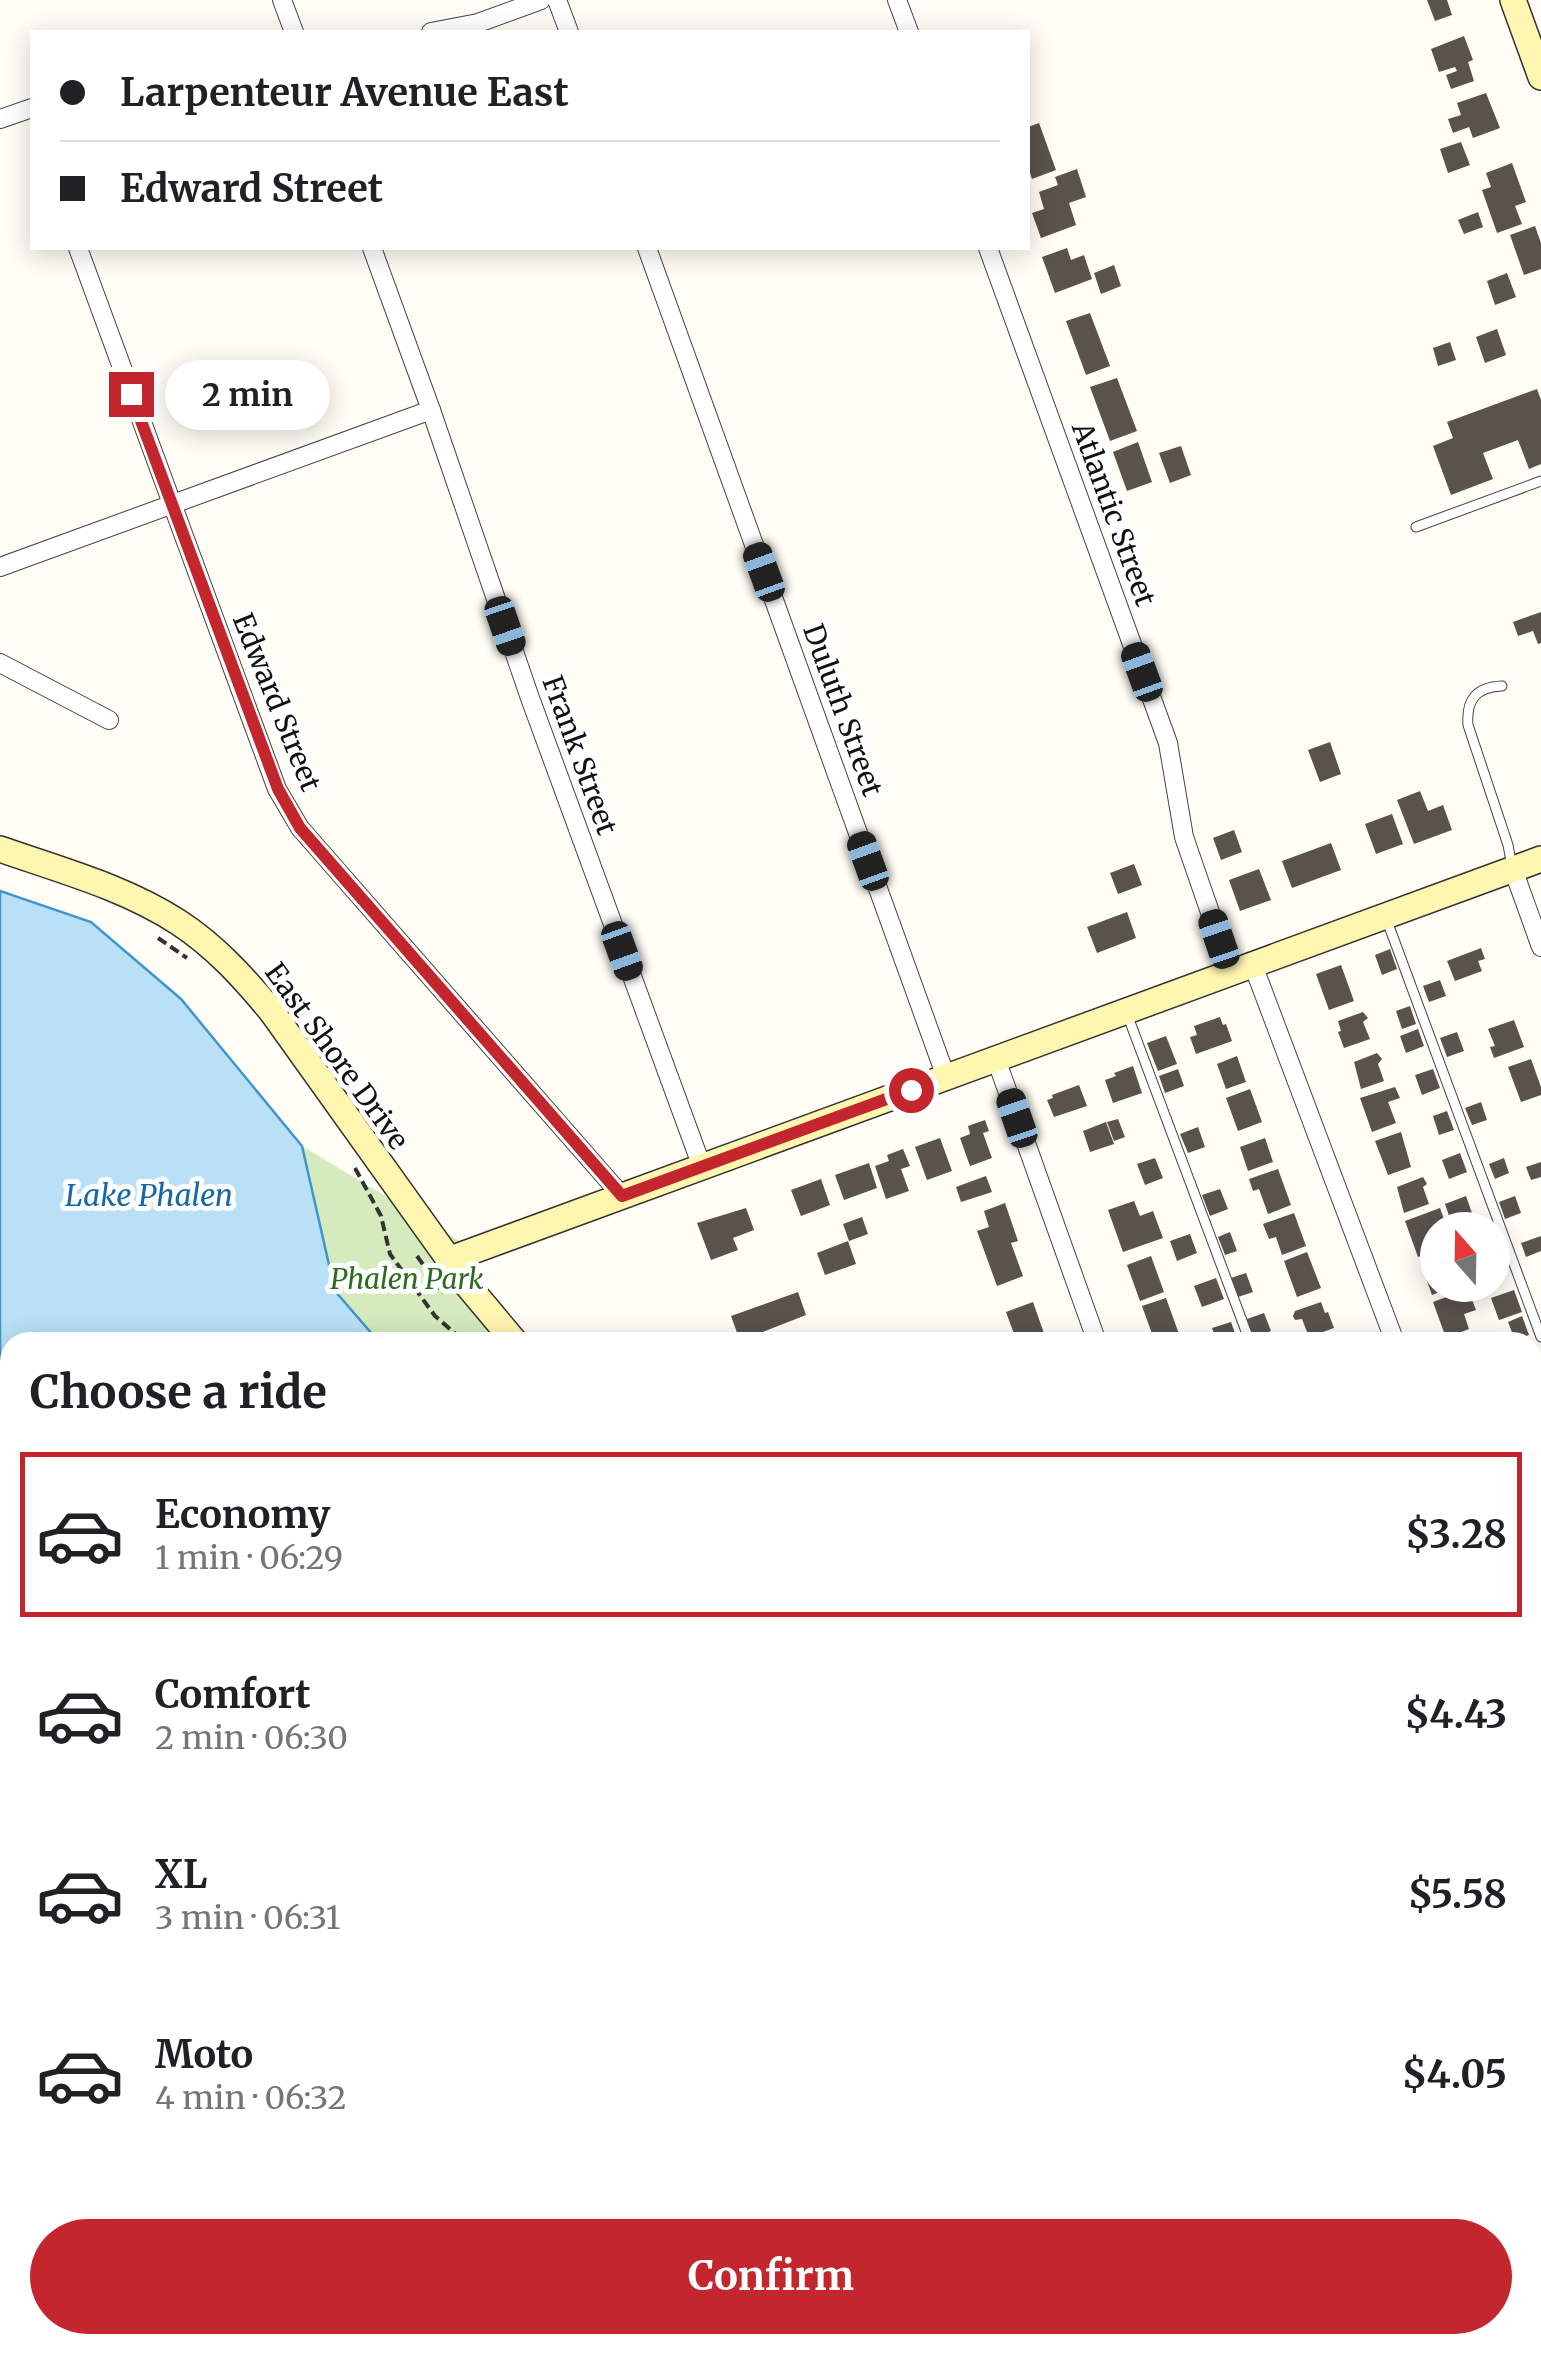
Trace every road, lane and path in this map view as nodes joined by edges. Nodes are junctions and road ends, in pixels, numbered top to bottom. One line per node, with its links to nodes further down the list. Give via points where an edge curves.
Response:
1 (282, 0): 6 (street)
2 (540, 0): 7 (street)
3 (558, 0): 8 (street)
4 (898, 0): 9 (street)
5 (1513, 0): 10 (street)
6 (293, 30)
7 (441, 30)
8 (568, 30)
9 (908, 30)
10 (1541, 78)
11 (30, 113): 12 (street)
12 (0, 119)
13 (79, 250): 19 (street, Edward Street)
14 (373, 250): 17 (street, Frank Street)
15 (648, 250): 35 (street, Duluth Street)
16 (989, 250): 32 (street, Atlantic Street, via 1168,743 1184,837)
17 (431, 410): 19 (street); 36 (street, Frank Street)
18 (1541, 481): 20 (lane)
19 (171, 504): 21 (street); 37 (street, Edward Street, via 278,789 300,828)
20 (1416, 527)
21 (0, 567)
22 (0, 663): 24 (street)
23 (1502, 686): 27 (lane, via 1481,691 1467,711)
24 (109, 720)
25 (0, 849): 40 (street, East Shore Drive, via 142,902 220,955 272,1012)
26 (1541, 859): 27 (street)
27 (1513, 869): 28 (street); 31 (street)
28 (1386, 916): 32 (street); 47 (lane)
29 (155, 928): 30 (path, via 191,959)
30 (158, 938)
31 (1541, 947)
32 (1242, 969): 33 (street); 46 (street, Atlantic Street)
33 (1126, 1011): 34 (street); 45 (lane)
34 (996, 1059): 35 (street); 44 (street)
35 (946, 1078): 36 (street)
36 (702, 1167): 37 (street)
37 (622, 1196): 40 (street)
38 (381, 1203): 42 (path, via 354,1165 381,1216 390,1254)
39 (410, 1244): 41 (path)
40 (448, 1260): 43 (street, East Shore Drive)
41 (449, 1300)
42 (453, 1332)
43 (506, 1332)
44 (1093, 1332)
45 (1246, 1332)
46 (1391, 1332)
47 (1539, 1332)

